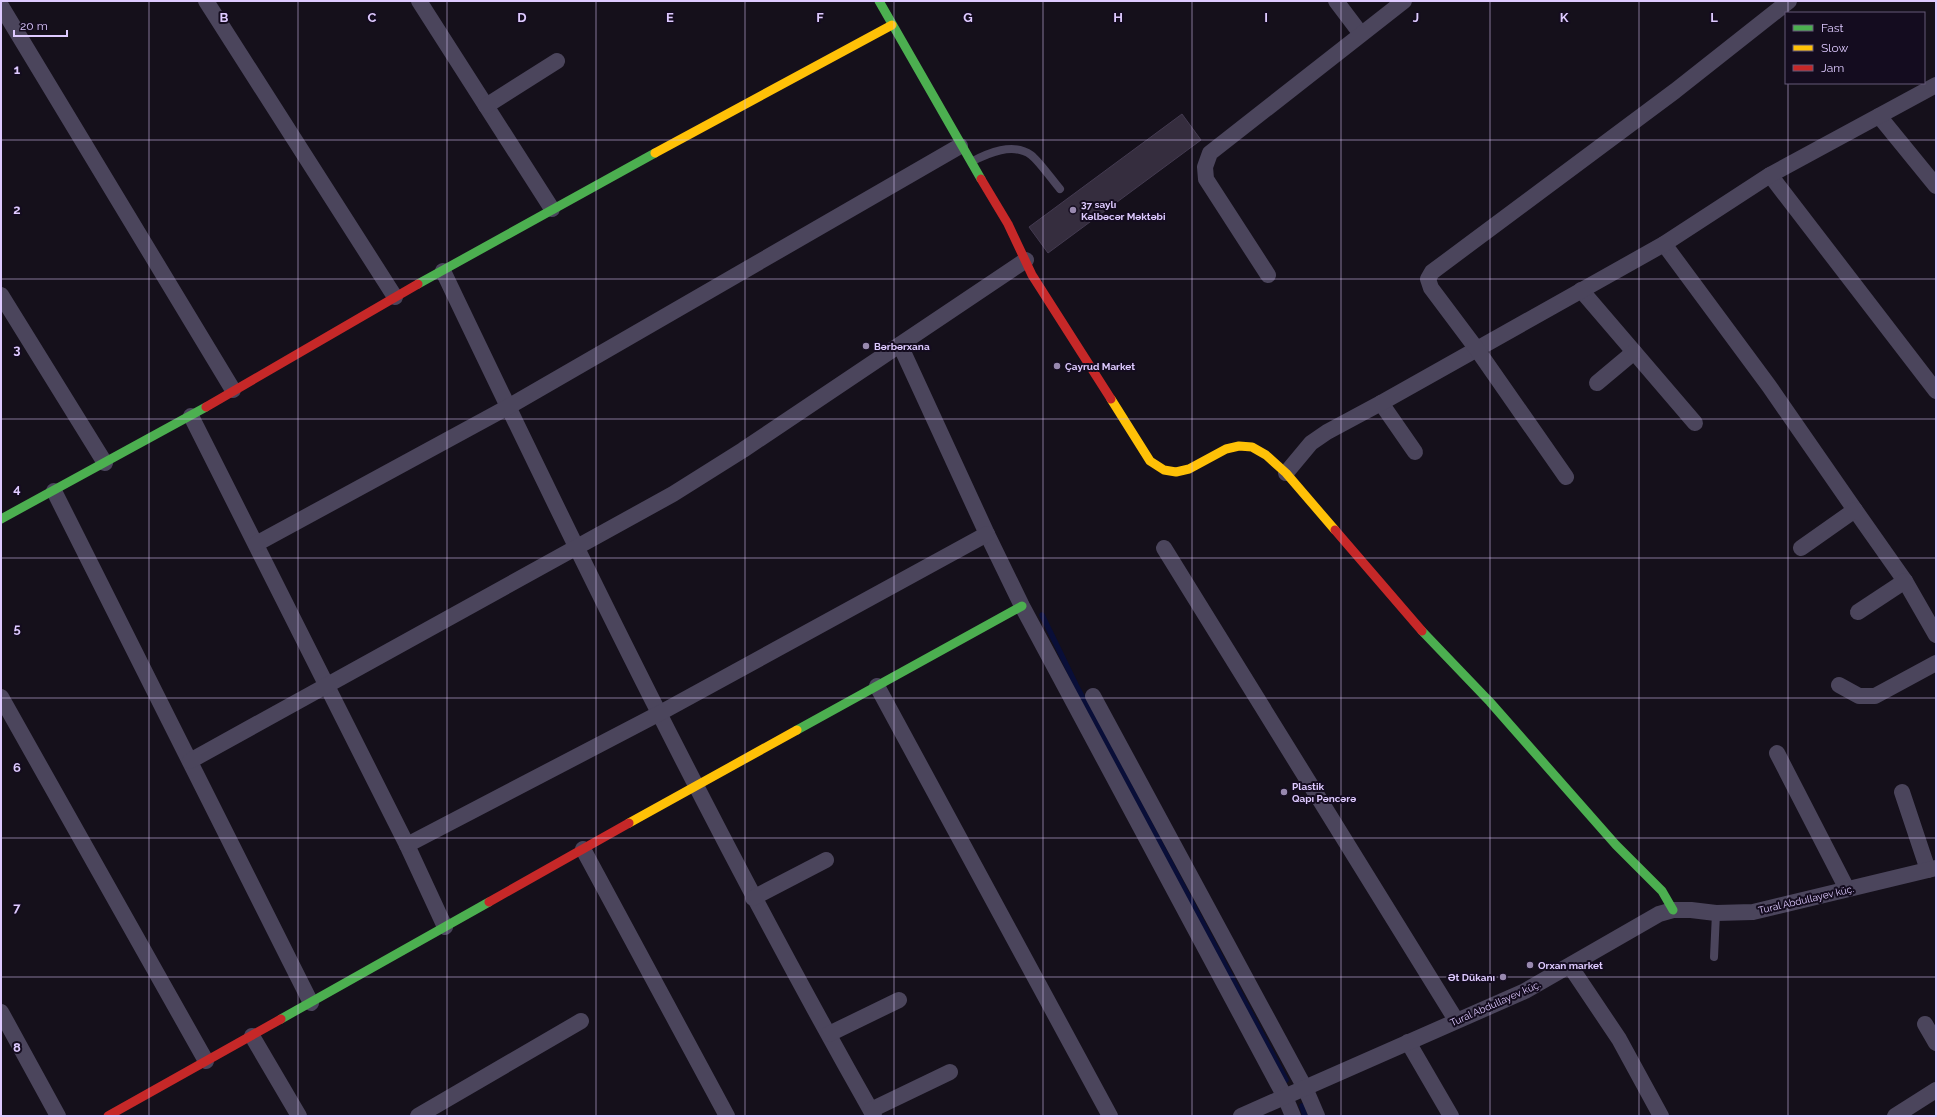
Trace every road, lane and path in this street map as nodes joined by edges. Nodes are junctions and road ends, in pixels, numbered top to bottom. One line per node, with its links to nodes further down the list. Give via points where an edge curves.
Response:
1 (206, 1): 26 (street)
2 (419, 1): 12 (street)
3 (879, 1): 8 (street)
4 (1336, 1): 9 (street)
5 (1404, 1): 9 (street)
6 (1789, 1): 28 (street, via 1675,91 1432,272 1428,279 1431,288)
7 (1, 6): 31 (street)
8 (892, 25): 14 (street); 19 (street)
9 (1362, 34): 23 (street, via 1210,153 1205,167 1206,179)
10 (557, 61): 12 (street)
11 (1936, 85): 13 (street)
12 (486, 106): 19 (street)
13 (1879, 116): 16 (street); 17 (street)
14 (960, 146): 15 (street); 34 (street)
15 (970, 162): 18 (lane, via 991,152 1018,150 1031,155); 21 (street, via 1008,224)
16 (1770, 176): 20 (street); 32 (street)
17 (1936, 186)
18 (1060, 189)
19 (552, 210): 22 (street)
20 (1664, 244): 24 (street); 42 (street)
21 (1026, 260): 27 (street); 39 (street, via 1054,311 1150,461 1158,469 1179,473 1236,446 1245,446 1261,452)
22 (443, 271): 26 (street); 34 (street)
23 (1268, 275)
24 (1581, 290): 28 (street); 29 (street)
25 (1, 295): 38 (street)
26 (394, 297): 31 (street)
27 (900, 345): 44 (street); 46 (street, via 673,494)
28 (1476, 348): 33 (street); 40 (street)
29 (1634, 352): 30 (street); 36 (street)
30 (1596, 383)
31 (233, 390): 35 (street)
32 (1936, 391)
33 (1381, 403): 37 (street); 39 (street, via 1311,444)
34 (508, 407): 45 (street); 46 (street)
35 (191, 416): 38 (street); 45 (street)
36 (1695, 423)
37 (1415, 452)
38 (105, 463): 41 (street)
39 (1286, 473): 70 (street, via 1426,635 1490,702 1616,845 1662,891)
40 (1566, 477)
41 (54, 491): 43 (street); 61 (street)
42 (1855, 510): 48 (street); 49 (street)
43 (1, 519)
44 (987, 534): 50 (street); 59 (street)
45 (256, 544): 55 (street)
46 (576, 548): 55 (street); 59 (street)
47 (1164, 548): 78 (street)
48 (1801, 548)
49 (1905, 581): 51 (street); 52 (street)
50 (1022, 606): 56 (street); 89 (street)
51 (1858, 612)
52 (1936, 635)
53 (1936, 663): 54 (street, via 1875,696 1859,696)
54 (1839, 685)
55 (326, 686): 61 (street); 64 (street)
56 (877, 686): 62 (street); 96 (street)
57 (1093, 696): 87 (street)
58 (1, 697): 85 (street)
59 (660, 713): 62 (street); 64 (street)
60 (1777, 753): 68 (street)
61 (190, 761): 76 (street)
62 (697, 785): 65 (street); 69 (street)
63 (1902, 792): 67 (street)
64 (407, 845): 72 (street)
65 (583, 849): 72 (street); 95 (street)
66 (826, 860): 69 (street)
67 (1932, 869): 68 (street, Tural Abdullayev küç.)
68 (1847, 889): 71 (street, Tural Abdullayev küç., via 1753,912)
69 (753, 898): 81 (street)
70 (1673, 910): 71 (street, Tural Abdullayev küç.); 74 (street, Tural Abdullayev küç., via 1645,921)
71 (1716, 913): 73 (lane)
72 (445, 927): 76 (street)
73 (1714, 957)
74 (1570, 966): 78 (street, Tural Abdullayev küç., via 1525,991); 101 (street, via 1619,1039)
75 (899, 1000): 81 (street)
76 (311, 1003): 82 (street)
77 (1, 1012): 91 (street)
78 (1456, 1020): 83 (street, Tural Abdullayev küç.)
79 (581, 1021): 94 (street)
80 (1925, 1024): 84 (street)
81 (829, 1034): 90 (street)
82 (252, 1036): 85 (street); 93 (street)
83 (1408, 1042): 87 (street, Tural Abdullayev küç.); 100 (street)
84 (1936, 1043)
85 (206, 1061): 92 (street)
86 (950, 1072): 90 (street)
87 (1305, 1088): 89 (street, Tural Abdullayev küç.); 99 (street)
88 (1936, 1090): 102 (street)
89 (1285, 1097): 97 (street, Tural Abdullayev küç.); 98 (street)
90 (872, 1113)
91 (58, 1116)
92 (108, 1116)
93 (299, 1116)
94 (418, 1116)
95 (727, 1116)
96 (1110, 1116)
97 (1241, 1116)
98 (1293, 1116)
99 (1317, 1116)
100 (1452, 1116)
101 (1661, 1116)
102 (1895, 1116)

